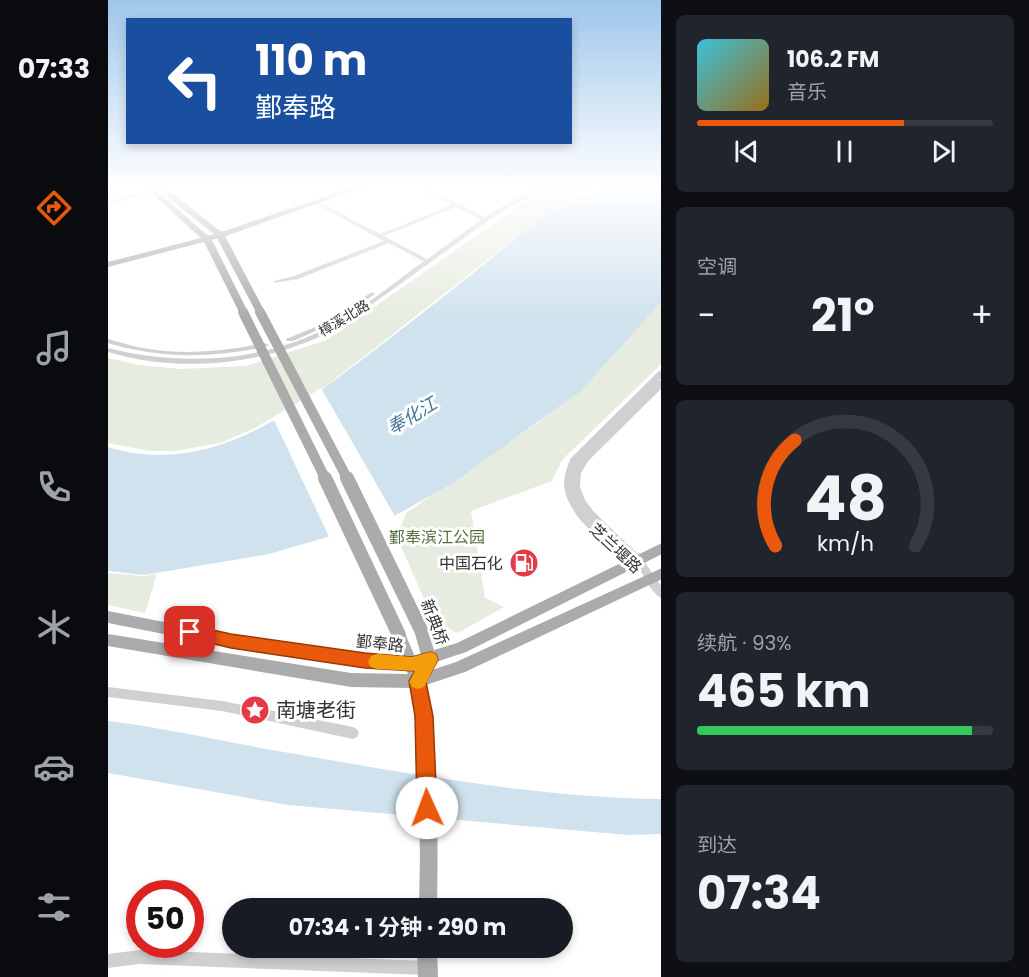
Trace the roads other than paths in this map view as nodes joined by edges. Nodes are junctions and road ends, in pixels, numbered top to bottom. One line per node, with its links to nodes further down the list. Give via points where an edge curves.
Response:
1 (207, 231): 9 (main road)
2 (207, 231): 9 (main road)
3 (224, 231): 9 (main road)
4 (226, 231): 9 (main road)
5 (369, 231): 10 (street)
6 (392, 231): 10 (street)
7 (464, 231): 12 (street, 樟溪北路)
8 (467, 231): 16 (street, 樟溪北路, via 350,317 300,342 205,361 142,358)
9 (212, 235): 13 (main road); 25 (main road, 新典桥, bridge, via 373,527 421,630); 26 (main road, bridge)
10 (379, 236): 11 (street)
11 (389, 241): 12 (street); 14 (street, via 296,278)
12 (423, 258): 15 (street, 樟溪北路, via 337,318 283,341 224,352 178,354 148,352)
13 (111, 261)
14 (276, 282)
15 (108, 341)
16 (108, 350)
17 (661, 374): 20 (street, 芝兰堰路, via 574,460 567,476 569,494 580,513)
18 (661, 384): 20 (street, 芝兰堰路, via 586,458 575,479 590,515)
19 (661, 548): 20 (main road, 鄞奉路)
20 (633, 562): 21 (street, 芝兰堰路); 25 (main road, 鄞奉路)
21 (655, 576): 22 (street, 芝兰堰路); 27 (main road, via 460,667)
22 (661, 592)
23 (108, 617): 26 (main road, 鄞奉路, via 231,641)
24 (108, 640): 27 (main road, via 351,680)
25 (430, 660): 26 (main road, 鄞奉路); 27 (main road, 新典桥)
26 (412, 664): 27 (main road)
27 (418, 681): 30 (main road, via 424,716)
28 (108, 692): 29 (street, via 222,706)
29 (353, 733)
30 (428, 898)
31 (108, 961): 32 (street, via 139,957)
32 (427, 964)

